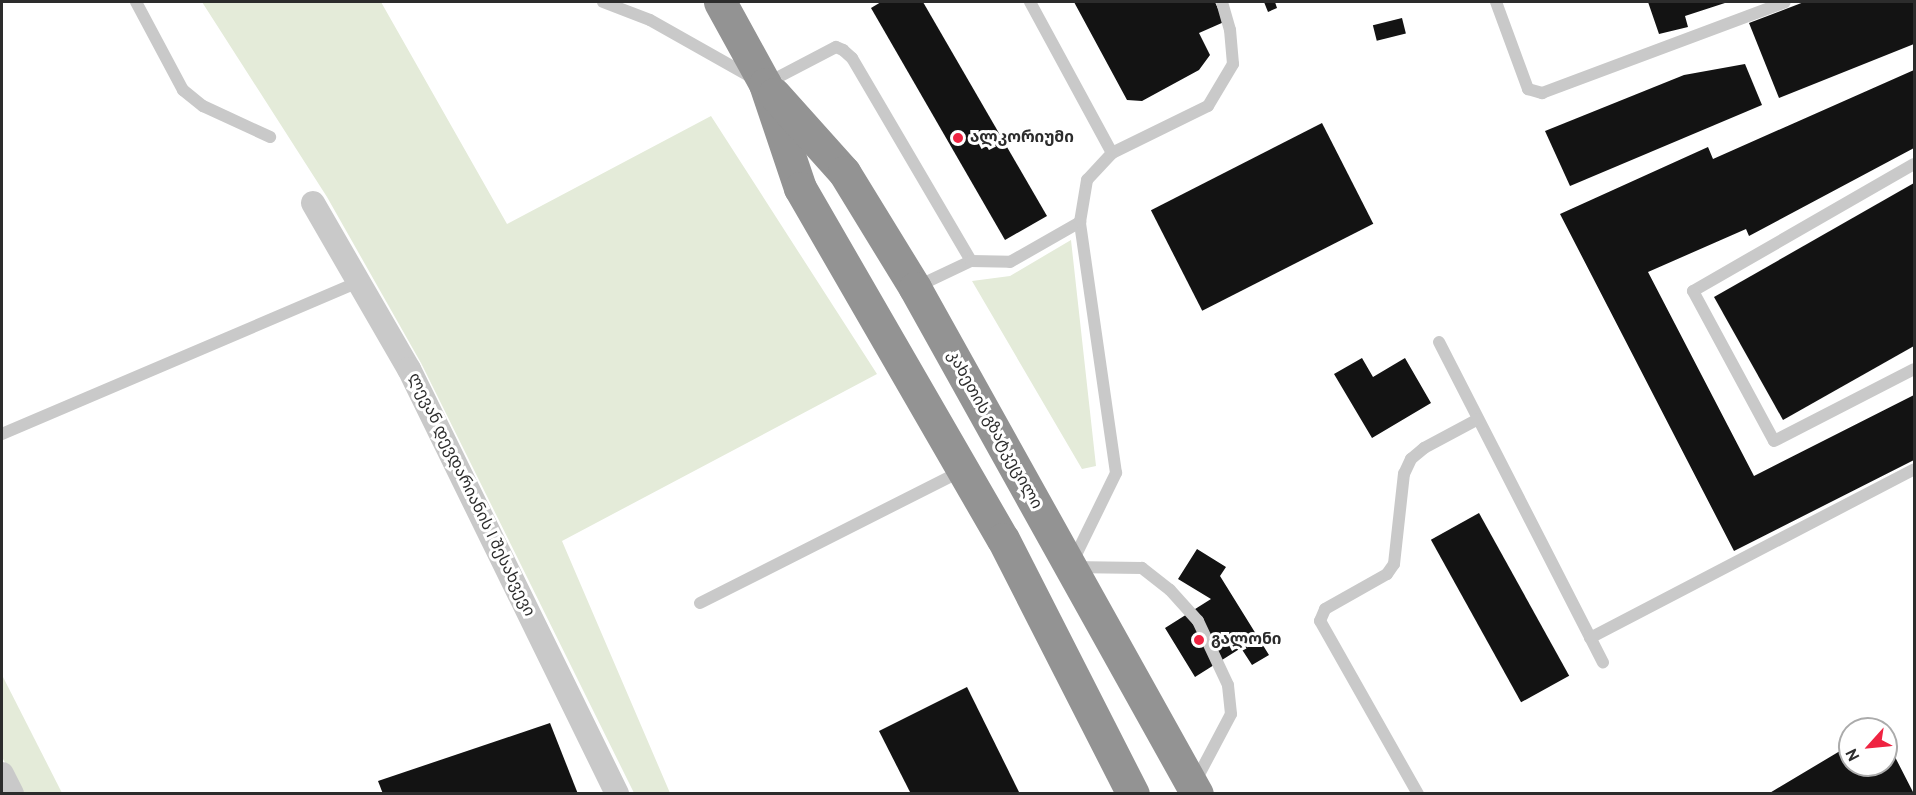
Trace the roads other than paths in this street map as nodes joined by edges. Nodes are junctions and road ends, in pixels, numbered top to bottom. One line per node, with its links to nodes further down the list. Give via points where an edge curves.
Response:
1 (136, 2): 9 (lane, via 183,90 203,106)
2 (603, 2): 8 (lane, via 650,20)
3 (720, 2): 8 (highway, კახეთის გზატკეცილი)
4 (1030, 2): 10 (lane)
5 (1222, 2): 10 (lane, via 1233,63 1208,106)
6 (1496, 2): 7 (lane, via 1528,89 1542,93)
7 (1785, 2)
8 (765, 84): 14 (lane, via 836,47 843,50 852,58); 16 (highway, კახეთის გზატკეცილი, via 844,172); 22 (highway, კახეთის გზატკეცილი, via 800,189)
9 (270, 137)
10 (1112, 153): 13 (lane, via 1087,180)
11 (1914, 164): 18 (lane, via 1692,291 1774,441)
12 (313, 203): 15 (street, ლევან დევდარიანის I შესახვევი)
13 (1080, 222): 14 (lane, via 1010,262); 23 (lane, via 1116,473)
14 (971, 261): 16 (lane)
15 (359, 282): 20 (lane); 30 (street, ლევან დევდარიანის I შესახვევი, via 409,369)
16 (915, 288): 23 (highway, კახეთის გზატკეცილი)
17 (1439, 342): 19 (lane)
18 (1914, 369)
19 (1478, 419): 25 (lane); 32 (lane, via 1411,459 1404,474 1394,564 1387,574 1325,609 1320,621)
20 (2, 434)
21 (1914, 469): 25 (lane)
22 (961, 471): 24 (lane); 31 (highway, კახეთის გზატკეცილი, via 1003,539)
23 (1070, 567): 28 (highway, კახეთის გზატკეცილი); 28 (lane, via 1142,568 1170,590 1208,638 1228,685 1231,714)
24 (700, 603)
25 (1590, 638): 26 (lane)
26 (1603, 662)
27 (2, 774): 29 (street)
28 (1195, 790)
29 (12, 794)
30 (617, 794)
31 (1132, 794)
32 (1418, 794)

